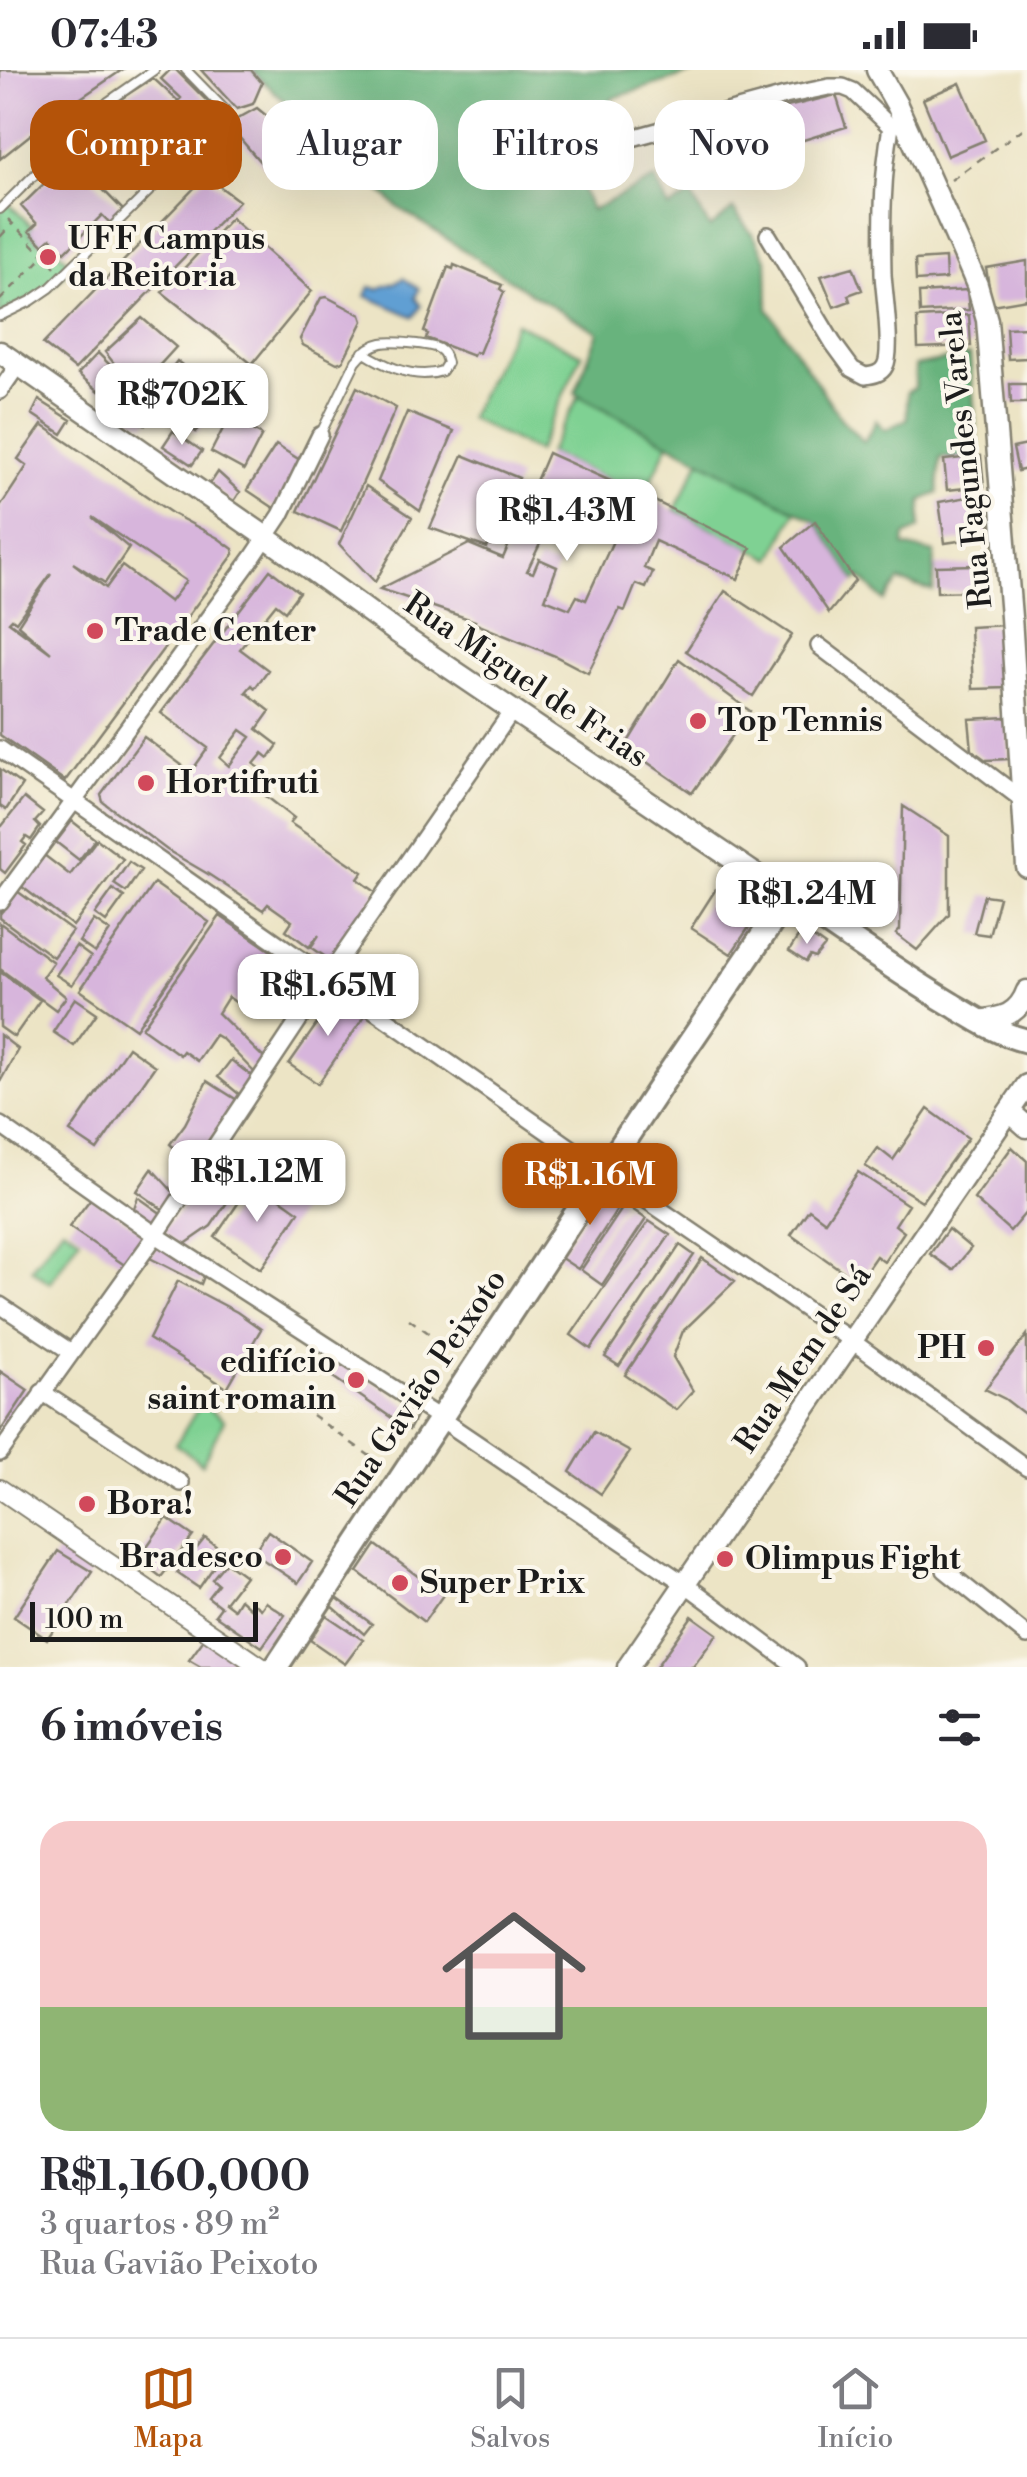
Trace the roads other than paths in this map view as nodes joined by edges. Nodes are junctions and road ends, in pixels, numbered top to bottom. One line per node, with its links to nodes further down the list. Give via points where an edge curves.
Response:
1 (154, 70): 6 (lane, via 108,102)
2 (186, 70): 8 (lane, via 226,110 224,118 64,276)
3 (877, 70): 4 (main road, Rua Fagundes Varela)
4 (898, 123): 5 (street, via 853,91 830,87); 7 (street, via 885,174 884,369 865,376 852,369); 18 (main road, Rua Fagundes Varela, via 977,284 987,320)
5 (634, 137)
6 (0, 210)
7 (768, 235)
8 (0, 316)
9 (0, 352): 11 (main road, Rua Miguel de Frias)
10 (363, 352): 10 (lane, via 391,368 431,374 447,363 433,347 381,343); 13 (lane)
11 (18, 365): 12 (street); 14 (main road, Rua Miguel de Frias)
12 (0, 391)
13 (320, 435): 14 (street)
14 (266, 537): 16 (main road, Rua Miguel de Frias); 20 (street)
15 (819, 646): 19 (street)
16 (512, 711): 22 (main road, Rua Miguel de Frias); 24 (street)
17 (0, 749): 20 (street)
18 (1024, 760): 19 (main road, Rua Fagundes Varela)
19 (1024, 801): 21 (main road, Rua Fagundes Varela)
20 (74, 802): 23 (street); 24 (street)
21 (1027, 867)
22 (789, 897): 26 (main road, Rua Miguel de Frias); 32 (main road, Rua Gavião Peixoto)
23 (0, 902)
24 (327, 978): 32 (street); 33 (street)
25 (1027, 992): 26 (main road, via 1012,1014)
26 (978, 1021): 27 (main road, Rua Miguel de Frias)
27 (1027, 1040)
28 (1027, 1085): 29 (main road, Rua Mem de Sá)
29 (1010, 1111): 31 (main road); 35 (main road, Rua Mem de Sá)
30 (0, 1125): 33 (street)
31 (1027, 1126)
32 (604, 1171): 35 (street); 38 (main road, Rua Gavião Peixoto)
33 (156, 1235): 36 (street); 38 (street)
34 (0, 1305): 36 (street)
35 (852, 1341): 40 (street); 44 (main road, Rua Mem de Sá)
36 (71, 1352): 37 (street)
37 (42, 1392): 39 (street); 41 (street)
38 (442, 1418): 44 (street); 47 (main road, Rua Gavião Peixoto)
39 (0, 1453)
40 (1027, 1468)
41 (181, 1483)
42 (0, 1489): 46 (street)
43 (945, 1570): 45 (street)
44 (686, 1584): 48 (main road, Rua Mem de Sá); 49 (street)
45 (1027, 1636)
46 (261, 1667)
47 (276, 1667)
48 (628, 1667)
49 (797, 1667)

